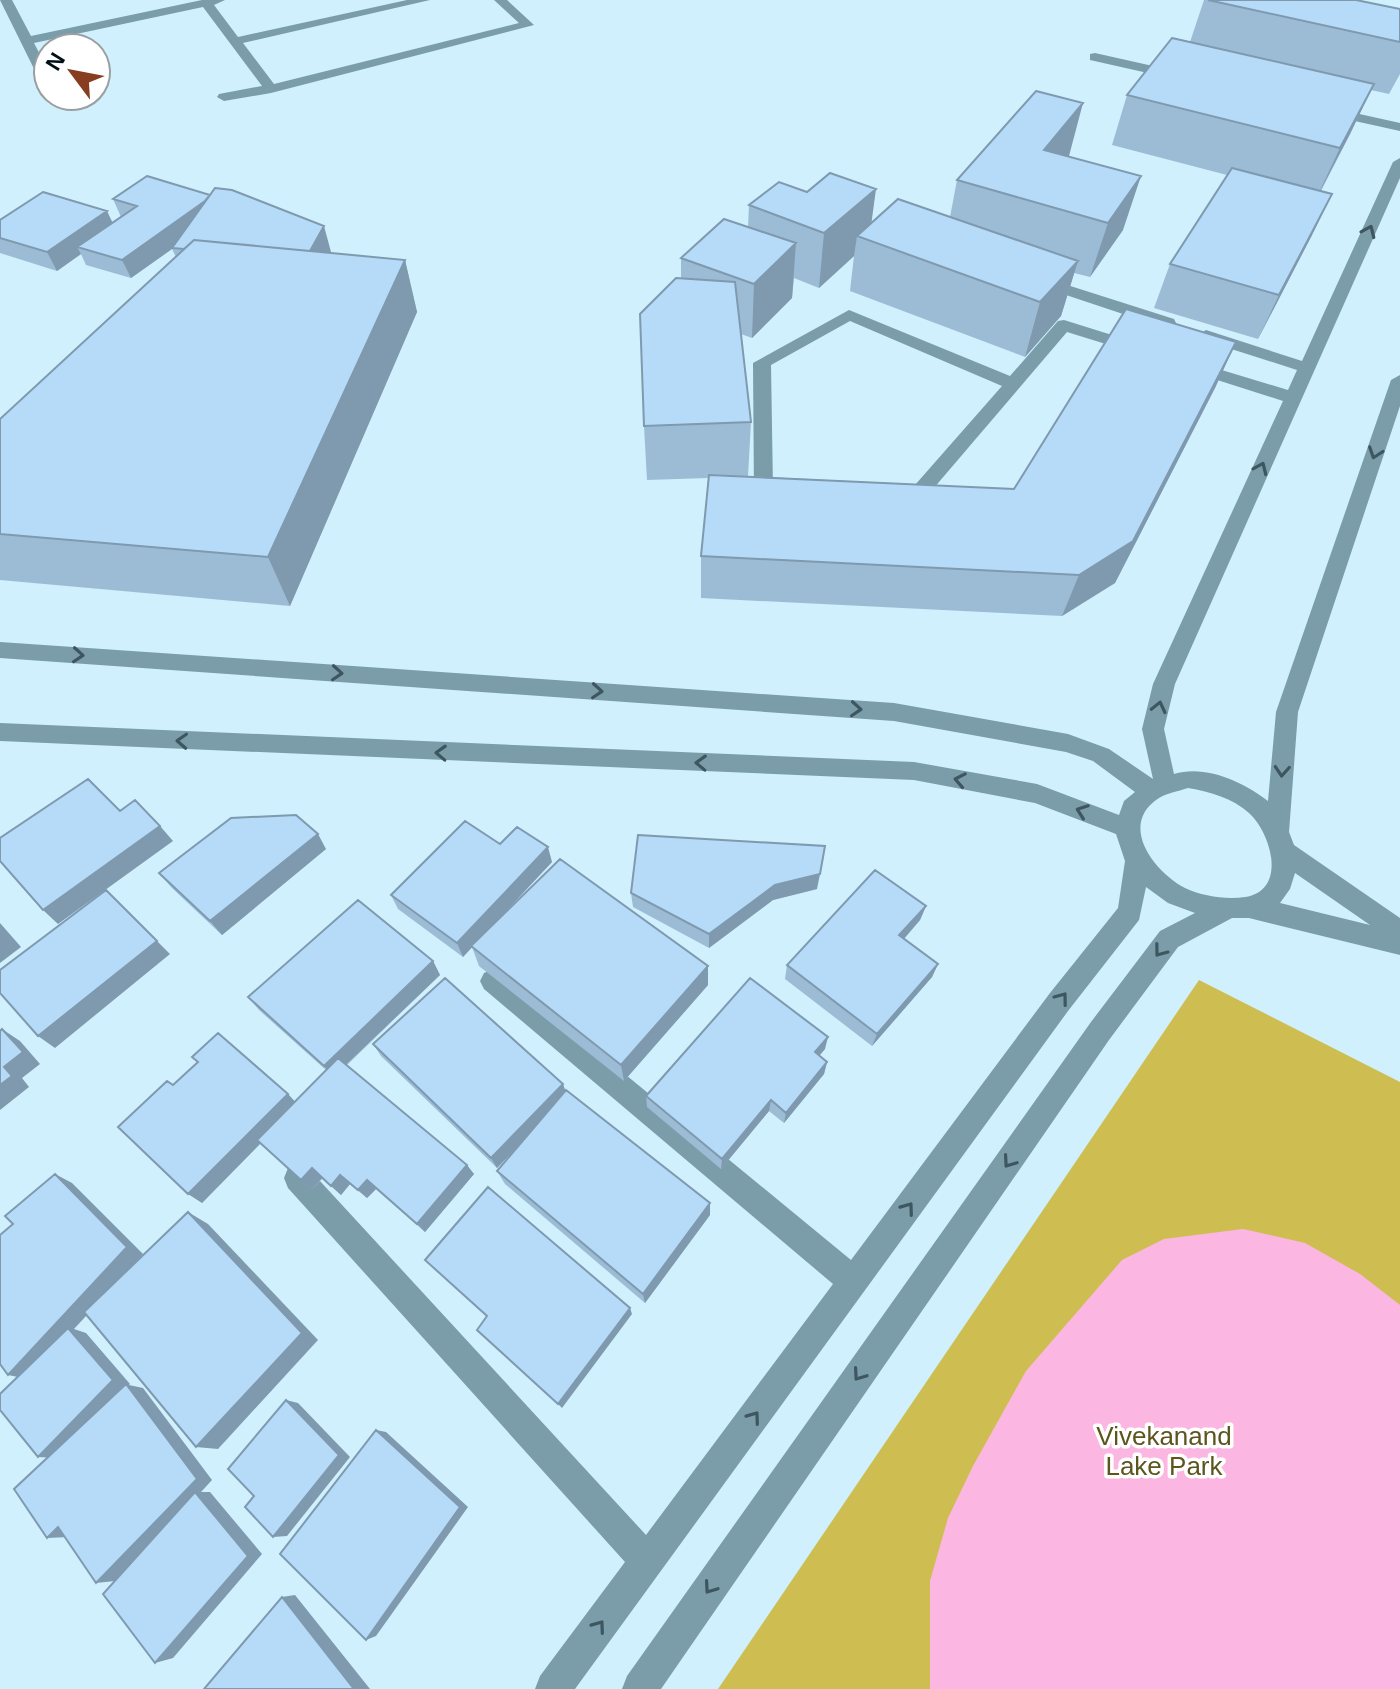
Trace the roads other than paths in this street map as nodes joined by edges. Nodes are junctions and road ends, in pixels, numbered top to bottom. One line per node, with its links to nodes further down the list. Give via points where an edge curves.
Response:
1 (6, 0): 5 (street)
2 (424, 0): 6 (street, via 324,15)
3 (500, 0): 10 (street, via 528,25)
4 (212, 1): 5 (street); 6 (street)
5 (26, 41): 7 (street)
6 (236, 41): 10 (street)
7 (32, 52)
8 (1095, 57): 9 (street)
9 (1186, 78)
10 (271, 89): 11 (street)
11 (224, 97)
12 (1308, 106): 13 (street)
13 (1400, 127)
14 (1400, 162): 18 (street, one-way to 14)
15 (1023, 276): 18 (street)
16 (1150, 353): 20 (street, via 1064,325)
17 (1179, 362): 21 (street)
18 (1307, 368): 21 (street)
19 (1400, 380): 28 (street, one-way to 28, via 1287,712)
20 (1013, 384): 22 (street, via 920,491); 23 (street, via 849,315 762,363 764,496)
21 (1293, 398): 26 (street, one-way to 21, via 1153,729 1164,684)
22 (873, 493)
23 (795, 495)
24 (0, 650): 26 (street, one-way to 26, via 894,712 1068,743)
25 (0, 732): 27 (street, one-way to 25, via 1037,794 914,771)
26 (1157, 786): 27 (street, via 1138,799); 28 (street, via 1188,779 1227,788 1261,810)
27 (1128, 828): 29 (street)
28 (1282, 842): 30 (street, via 1286,871 1279,885 1267,898); 31 (street)
29 (1137, 861): 30 (street, via 1174,896 1200,907); 35 (street, one-way to 29, via 1130,912)
30 (1238, 908): 32 (street); 38 (street, one-way to 38, via 1169,939)
31 (1400, 932)
32 (1400, 944)
33 (493, 981): 35 (street)
34 (298, 1178): 36 (street)
35 (853, 1282): 36 (street, one-way to 35)
36 (647, 1561): 37 (street, one-way to 36)
37 (553, 1689)
38 (640, 1689)

